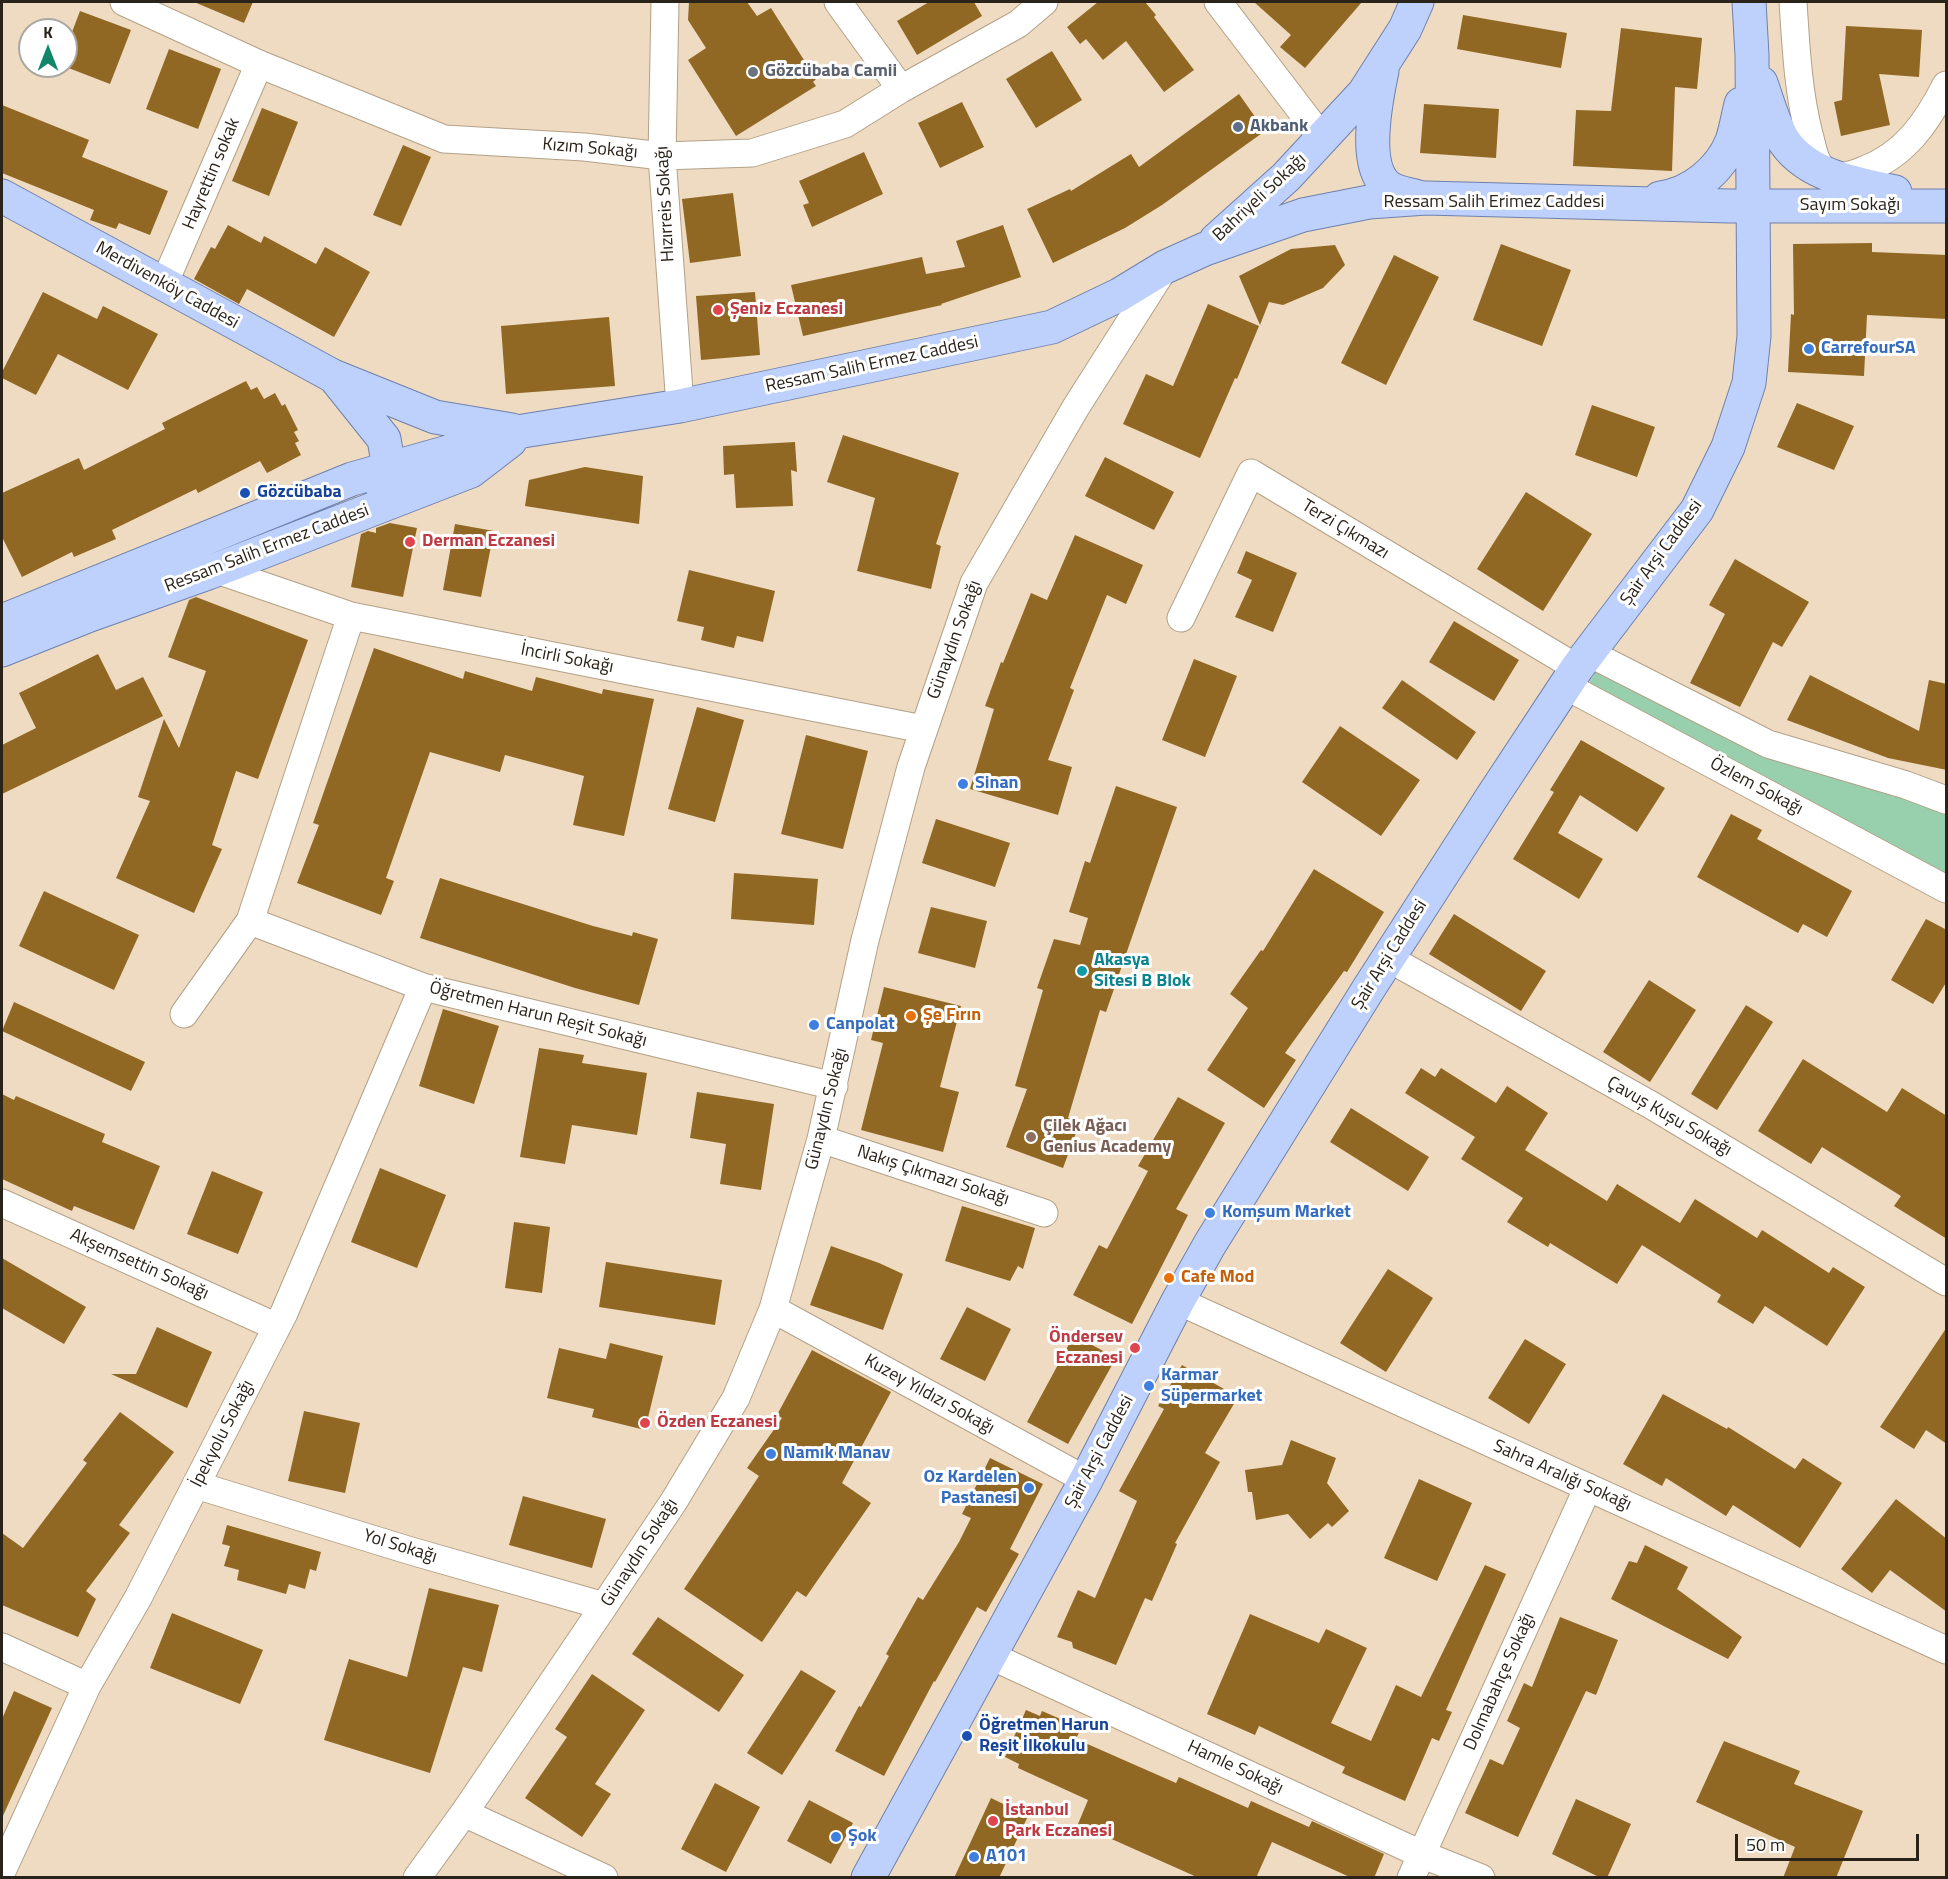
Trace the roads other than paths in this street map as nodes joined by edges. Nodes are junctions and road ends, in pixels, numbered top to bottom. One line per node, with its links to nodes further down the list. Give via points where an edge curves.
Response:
1 (124, 2): 11 (street, Kızım Sokağı)
2 (665, 2): 15 (street, Hızırreis Sokağı)
3 (838, 2): 13 (street)
4 (1044, 2): 13 (street, Kızım Sokağı, via 1017,24)
5 (1218, 2): 14 (street)
6 (1418, 2): 10 (main road, Bahriyeli Sokağı)
7 (1749, 2): 9 (main road, Şair Arşi Caddesi)
8 (1793, 2): 16 (street, via 1802,103 1815,159)
9 (1752, 56): 16 (main road, via 1781,137 1797,155); 19 (main road, via 1733,136 1713,170 1695,186 1673,196); 21 (main road, Şair Arşi Caddesi)
10 (1384, 61): 14 (main road, Bahriyeli Sokağı, via 1364,93); 18 (main road, via 1374,122 1374,154 1379,175 1388,187)
11 (259, 64): 15 (street, Kızım Sokağı, via 444,139); 24 (street, Hayrettin sokak)
12 (1947, 85): 16 (street, via 1932,114 1894,154 1845,176)
13 (901, 89): 15 (street, Kızım Sokağı, via 845,124 752,153)
14 (1322, 138): 22 (main road, Bahriyeli Sokağı, via 1286,177)
15 (662, 156): 26 (street, Hızırreis Sokağı)
16 (1828, 174): 20 (main road)
17 (2, 196): 24 (main road, Merdivenköy Caddesi)
18 (1426, 198): 19 (main road, Ressam Salih Erimez Caddesi); 22 (main road, Ressam Salih Erimez Caddesi, via 1369,202 1303,215)
19 (1607, 204): 21 (main road, Ressam Salih Erimez Caddesi)
20 (1947, 205): 21 (main road, Sayım Sokağı)
21 (1753, 206): 35 (main road, Şair Arşi Caddesi, via 1754,336 1749,383 1728,447 1697,510)
22 (1205, 249): 23 (main road, Ressam Salih Ermez Caddesi)
23 (1165, 267): 26 (main road, Ressam Salih Ermez Caddesi, via 1119,295 1052,327); 36 (street, Günaydın Sokağı, via 1076,407 974,583)
24 (164, 284): 25 (main road, Merdivenköy Caddesi)
25 (333, 376): 27 (main road, Merdivenköy Caddesi, via 435,417); 28 (main road, via 384,439)
26 (680, 405): 27 (main road, Ressam Salih Ermez Caddesi)
27 (523, 431): 28 (main road, Ressam Salih Ermez Caddesi); 29 (main road, Ressam Salih Ermez Caddesi, via 471,471)
28 (389, 468): 29 (main road); 33 (main road, Ressam Salih Ermez Caddesi, via 352,479)
29 (379, 507): 30 (main road, Ressam Salih Ermez Caddesi)
30 (216, 570): 31 (street, İncirli Sokağı); 34 (main road, Ressam Salih Ermez Caddesi)
31 (351, 616): 36 (street, İncirli Sokağı); 39 (street)
32 (1181, 618): 35 (street, Terzi Çıkmazı, via 1251,473)
33 (2, 621)
34 (2, 650)
35 (1577, 669): 37 (street, via 1768,744); 38 (street, Özlem Sokağı); 40 (main road, Şair Arşi Caddesi)
36 (923, 729): 43 (street, Günaydın Sokağı, via 865,940)
37 (1947, 800)
38 (1947, 888)
39 (250, 921): 41 (street, Öğretmen Harun Reşit Sokağı); 42 (street)
40 (1388, 958): 47 (street, Çavuş Kuşu Sokağı, via 1661,1111); 48 (main road, Şair Arşi Caddesi)
41 (423, 987): 43 (street, Öğretmen Harun Reşit Sokağı); 50 (street, İpekyolu Sokağı)
42 (184, 1014)
43 (834, 1086): 44 (street, Günaydın Sokağı)
44 (821, 1139): 46 (street, Nakış Çıkmazı Sokağı); 49 (street, Günaydın Sokağı)
45 (2, 1203): 50 (street, Akşemsettin Sokağı)
46 (1044, 1213)
47 (1947, 1282)
48 (1178, 1301): 51 (main road, Şair Arşi Caddesi); 53 (street, Sahra Aralığı Sokağı)
49 (773, 1309): 51 (street, Kuzey Yıldızı Sokağı); 54 (street, Günaydın Sokağı, via 736,1398)
50 (278, 1327): 52 (street, İpekyolu Sokağı)
51 (1086, 1480): 57 (main road, Şair Arşi Caddesi)
52 (196, 1485): 54 (street, Yol Sokağı); 58 (street, İpekyolu Sokağı)
53 (1588, 1487): 56 (street, Sahra Aralığı Sokağı); 60 (street, Dolmabahçe Sokağı)
54 (604, 1606): 59 (street, Günaydın Sokağı)
55 (2, 1647): 58 (street)
56 (1947, 1650)
57 (991, 1656): 60 (street, Hamle Sokağı); 64 (main road, Şair Arşi Caddesi)
58 (87, 1686): 61 (street, İpekyolu Sokağı)
59 (464, 1813): 62 (street, Günaydın Sokağı); 63 (street)
60 (1416, 1866): 65 (street, Hamle Sokağı)
61 (2, 1871)
62 (417, 1878)
63 (604, 1878)
64 (868, 1878)
65 (1481, 1878)

